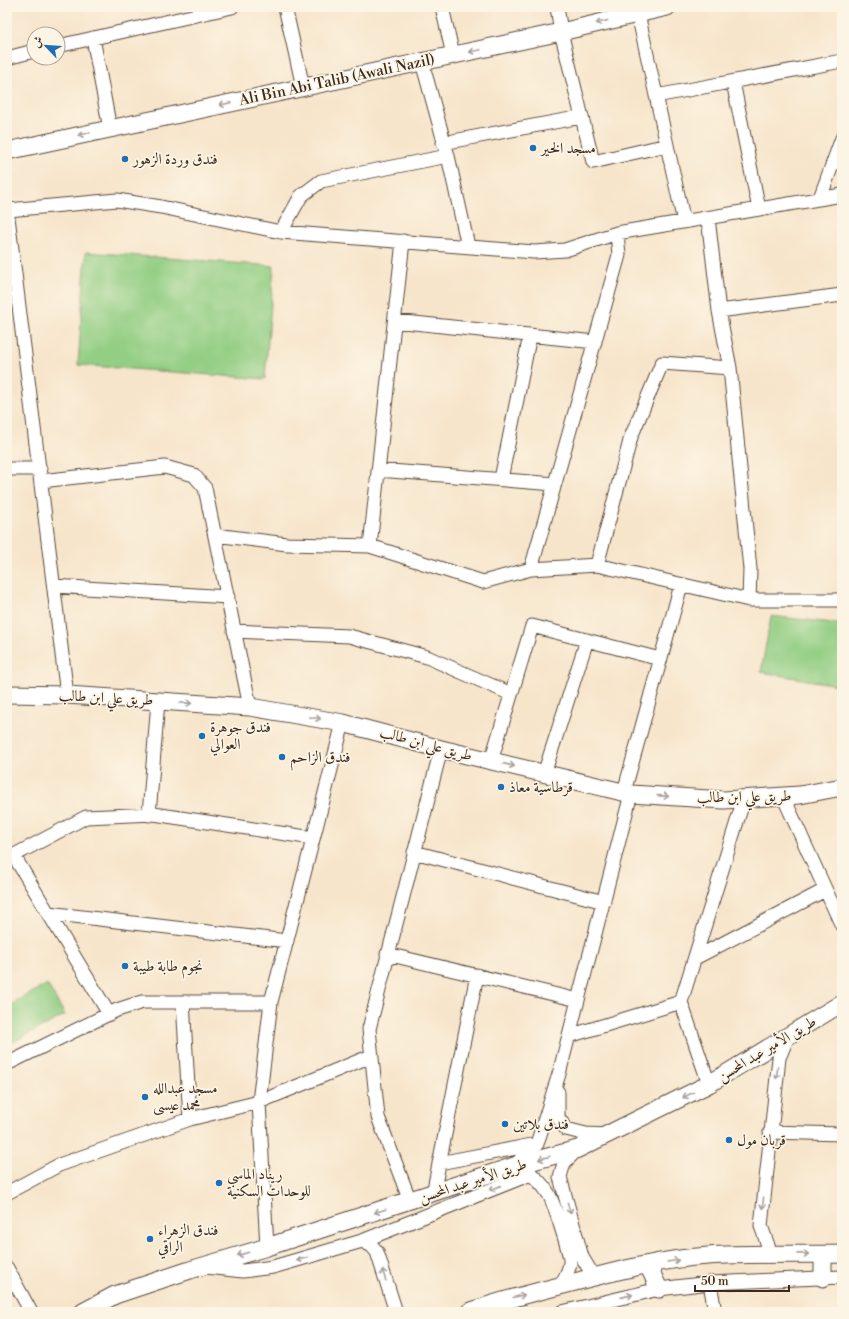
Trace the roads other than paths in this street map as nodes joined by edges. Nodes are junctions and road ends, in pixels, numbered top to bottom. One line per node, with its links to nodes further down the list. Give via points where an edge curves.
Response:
1 (232, 7): 8 (street)
2 (285, 7): 16 (street)
3 (442, 7): 11 (street)
4 (557, 7): 7 (street)
5 (667, 7): 6 (main road, Ali Bin Abi Talib (Awali Nazil))
6 (638, 14): 7 (main road, Ali Bin Abi Talib (Awali Nazil), one-way to 7); 17 (street)
7 (561, 32): 11 (main road, Ali Bin Abi Talib (Awali Nazil), one-way to 11); 18 (street)
8 (93, 38): 9 (street); 19 (street)
9 (66, 44)
10 (26, 54): 12 (street)
11 (453, 55): 14 (main road, Ali Bin Abi Talib (Awali Nazil))
12 (7, 58)
13 (842, 61): 15 (street)
14 (422, 62): 16 (main road, Ali Bin Abi Talib (Awali Nazil)); 21 (street)
15 (733, 82): 17 (street); 28 (street)
16 (303, 87): 19 (main road, Ali Bin Abi Talib (Awali Nazil), one-way to 19)
17 (656, 96): 22 (street)
18 (581, 116): 21 (street); 22 (street, via 593,162)
19 (110, 129): 23 (main road, Ali Bin Abi Talib (Awali Nazil), one-way to 23)
20 (842, 138): 26 (street)
21 (444, 143): 24 (street)
22 (667, 145): 30 (street)
23 (7, 151)
24 (448, 156): 31 (street, via 322,181 301,196); 34 (street)
25 (842, 195): 26 (street)
26 (820, 198): 28 (street)
27 (8, 209): 31 (street, via 117,200 161,206); 43 (street)
28 (759, 209): 29 (street)
29 (708, 218): 30 (street); 36 (street)
30 (684, 222): 32 (street)
31 (281, 232): 33 (street)
32 (617, 232): 34 (street, via 565,250 534,252); 39 (street, via 619,255)
33 (403, 241): 34 (street); 37 (street)
34 (468, 246)
35 (842, 295): 36 (street)
36 (719, 311): 40 (street)
37 (394, 321): 38 (street); 42 (street)
38 (530, 335): 39 (street); 44 (street)
39 (595, 342): 45 (street)
40 (730, 368): 48 (street, via 662,363 631,437); 53 (street, via 750,569)
41 (7, 469): 43 (street)
42 (378, 470): 44 (street); 47 (street)
43 (40, 475): 46 (street, via 165,467 194,475 205,488); 51 (street)
44 (501, 479): 45 (street)
45 (555, 484): 49 (street)
46 (215, 535): 47 (street, via 287,544); 52 (street)
47 (370, 546): 49 (street, via 483,582)
48 (597, 565): 49 (street); 50 (street)
49 (531, 569)
50 (681, 585): 53 (street); 57 (street)
51 (54, 586): 52 (street); 60 (street)
52 (228, 597): 55 (street)
53 (749, 600): 54 (street)
54 (842, 600)
55 (234, 631): 59 (street, via 349,636 427,657); 62 (street)
56 (587, 640): 57 (street); 59 (street, via 532,626); 66 (street)
57 (660, 659): 68 (street)
58 (7, 694): 60 (main road, طريق علي ابن طالب)
59 (511, 694): 65 (street)
60 (67, 695): 61 (main road, طريق علي ابن طالب)
61 (158, 701): 62 (main road, طريق علي ابن طالب, one-way to 62); 71 (street)
62 (250, 707): 63 (main road, طريق علي ابن طالب, one-way to 63)
63 (342, 722): 64 (main road, طريق علي ابن طالب); 72 (street)
64 (441, 749): 65 (main road, طريق علي ابن طالب); 73 (street)
65 (491, 761): 66 (main road, طريق علي ابن طالب, one-way to 66)
66 (544, 774): 68 (main road, طريق علي ابن طالب)
67 (842, 787): 69 (main road, طريق علي ابن طالب)
68 (628, 793): 70 (main road, طريق علي ابن طالب, one-way to 70, via 724,800); 76 (street)
69 (783, 796): 70 (main road, طريق علي ابن طالب); 75 (street)
70 (744, 799): 81 (street)
71 (149, 814): 72 (street); 74 (street, via 86,817)
72 (313, 838): 79 (street)
73 (414, 852): 76 (street); 80 (street)
74 (11, 857): 77 (street)
75 (825, 890): 78 (street); 81 (street)
76 (604, 902): 83 (street)
77 (48, 913): 79 (street); 88 (street)
78 (842, 926)
79 (287, 941): 85 (street)
80 (387, 954): 82 (street); 91 (street, via 369,1029)
81 (695, 958): 86 (street)
82 (477, 975): 83 (street); 102 (street)
83 (578, 1000): 89 (street)
84 (184, 1002): 85 (street); 88 (street, via 142,1002); 96 (street)
85 (271, 1002): 95 (street)
86 (681, 1002): 89 (street); 94 (street)
87 (842, 1004): 90 (main road, طريق الأمير عبد المحسن)
88 (109, 1014): 92 (street)
89 (569, 1036): 93 (street)
90 (788, 1036): 94 (main road, طريق الأمير عبد المحسن); 97 (street, one-way to 97, via 779,1058)
91 (371, 1056): 95 (street); 106 (street, via 378,1117)
92 (7, 1064)
93 (559, 1074): 99 (street, via 558,1117 566,1129 586,1134); 100 (street)
94 (709, 1084): 99 (main road, طريق الأمير عبد المحسن, one-way to 99)
95 (259, 1102): 96 (street); 108 (street)
96 (190, 1119): 104 (street, via 59,1165)
97 (770, 1132): 98 (street); 109 (street, one-way to 109, via 761,1226)
98 (842, 1134)
99 (608, 1135): 101 (main road, طريق الأمير عبد المحسن)
100 (537, 1144): 102 (street); 103 (street)
101 (578, 1149): 103 (main road, طريق الأمير عبد المحسن, one-way to 103); 115 (street, one-way to 115, via 564,1163 560,1177 582,1258)
102 (439, 1163): 105 (street)
103 (522, 1168): 105 (main road, طريق الأمير عبد المحسن); 107 (street, one-way to 107); 119 (street, via 540,1181 550,1194 570,1261 568,1273)
104 (7, 1193)
105 (433, 1194): 106 (main road, طريق الأمير عبد المحسن)
106 (410, 1201): 108 (main road, طريق الأمير عبد المحسن, one-way to 108)
107 (362, 1241): 113 (street, one-way to 113, via 273,1267 243,1271); 124 (street, one-way to 107, via 377,1252)
108 (267, 1247): 113 (main road, طريق الأمير عبد المحسن, one-way to 113)
109 (771, 1254): 111 (main road, one-way to 111); 112 (main road, one-way to 109, via 708,1256)
110 (842, 1254): 111 (main road)
111 (823, 1255): 117 (main road)
112 (648, 1265): 115 (main road); 120 (main road)
113 (200, 1267): 123 (main road, طريق الأمير عبد المحسن, via 115,1295)
114 (7, 1268): 122 (street)
115 (594, 1277): 119 (main road)
116 (842, 1277): 117 (street)
117 (823, 1278): 118 (street)
118 (710, 1282): 120 (street); 127 (street)
119 (561, 1286): 121 (main road, one-way to 119)
120 (659, 1289): 126 (street, one-way to 120)
121 (500, 1307): 125 (main road)
122 (31, 1312)
123 (83, 1312)
124 (396, 1312)
125 (469, 1312)
126 (562, 1312)
127 (714, 1312)

